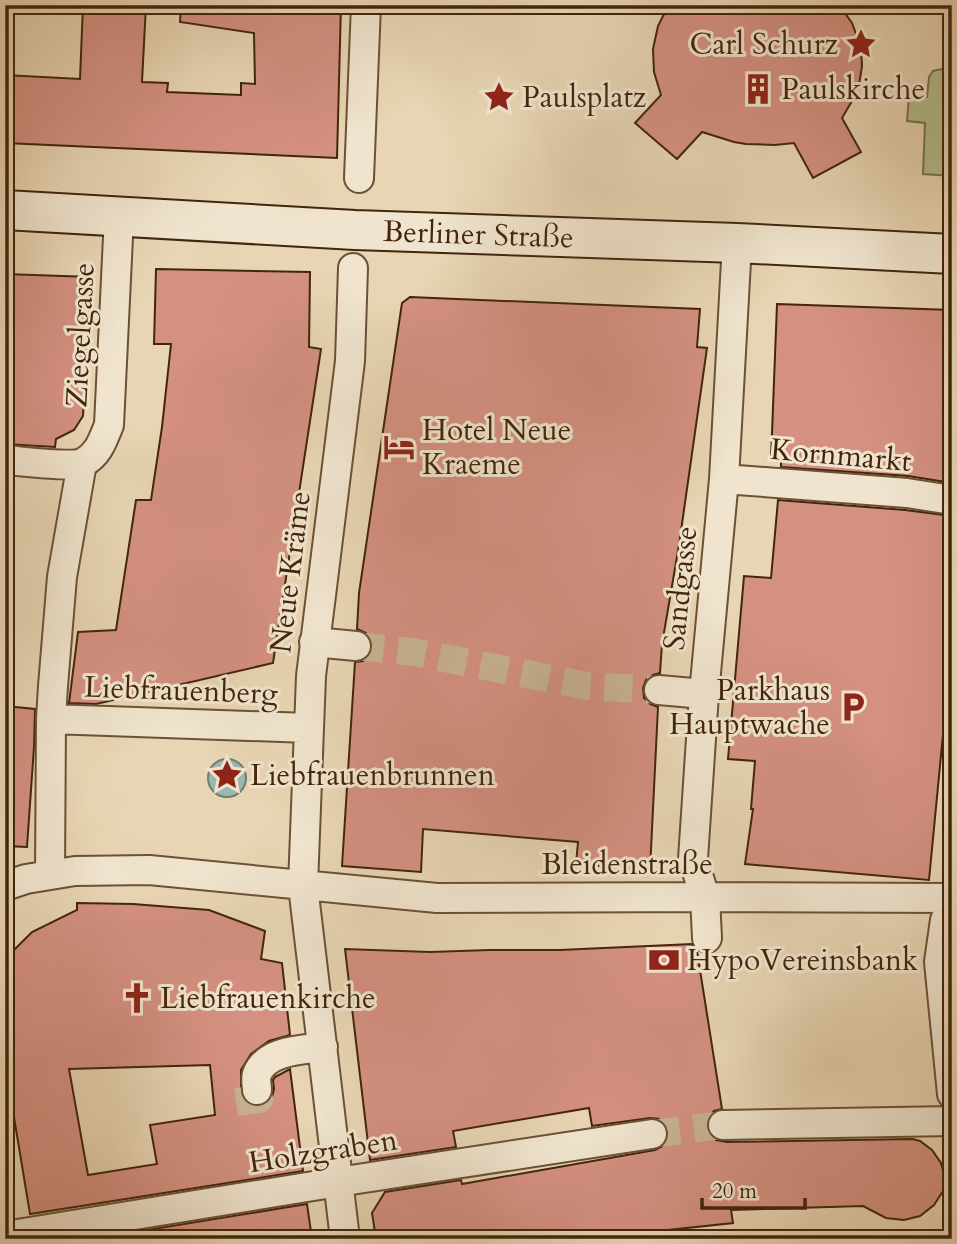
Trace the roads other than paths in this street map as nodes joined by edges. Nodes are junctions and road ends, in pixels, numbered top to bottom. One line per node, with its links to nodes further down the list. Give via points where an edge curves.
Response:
1 (366, 5): 2 (street)
2 (359, 178)
3 (5, 210): 4 (main road, Berliner Straße)
4 (119, 216): 5 (main road, Berliner Straße, via 355,230); 8 (street, Ziegelgasse, via 109,425)
5 (737, 243): 6 (main road, Berliner Straße); 10 (street, Sandgasse)
6 (952, 254)
7 (353, 268): 12 (street, Neue Kräme, via 350,362)
8 (88, 458): 9 (street, via 65,464); 16 (street, Ziegelgasse, via 62,577)
9 (5, 460)
10 (724, 479): 11 (street, Kornmarkt); 15 (street, Sandgasse)
11 (952, 500)
12 (314, 642): 13 (street); 17 (street, Neue Kräme)
13 (356, 646)
14 (659, 690): 15 (street)
15 (704, 694): 21 (street, Sandgasse, via 692,859)
16 (52, 714): 17 (street, Liebfrauenberg); 18 (street, Liebfrauenberg)
17 (308, 728): 20 (street, Neue Kräme)
18 (50, 875): 19 (street); 20 (street, via 149,870)
19 (5, 886)
20 (303, 886): 21 (street, Bleidenstraße, via 437,898); 25 (street, Neue Kräme)
21 (705, 897): 22 (street, Bleidenstraße); 24 (street, Sandgasse)
22 (952, 898)
23 (952, 906): 27 (street, via 945,920 939,962)
24 (707, 938)
25 (323, 1047): 26 (street, via 284,1052 264,1064 256,1075); 31 (street, Neue Kräme)
26 (257, 1090)
27 (952, 1094)
28 (952, 1121): 29 (street)
29 (723, 1125)
30 (652, 1134): 31 (street, Holzgraben)
31 (338, 1182): 32 (street, Holzgraben); 33 (street, Neue Kräme)
32 (5, 1235)
33 (345, 1239)

